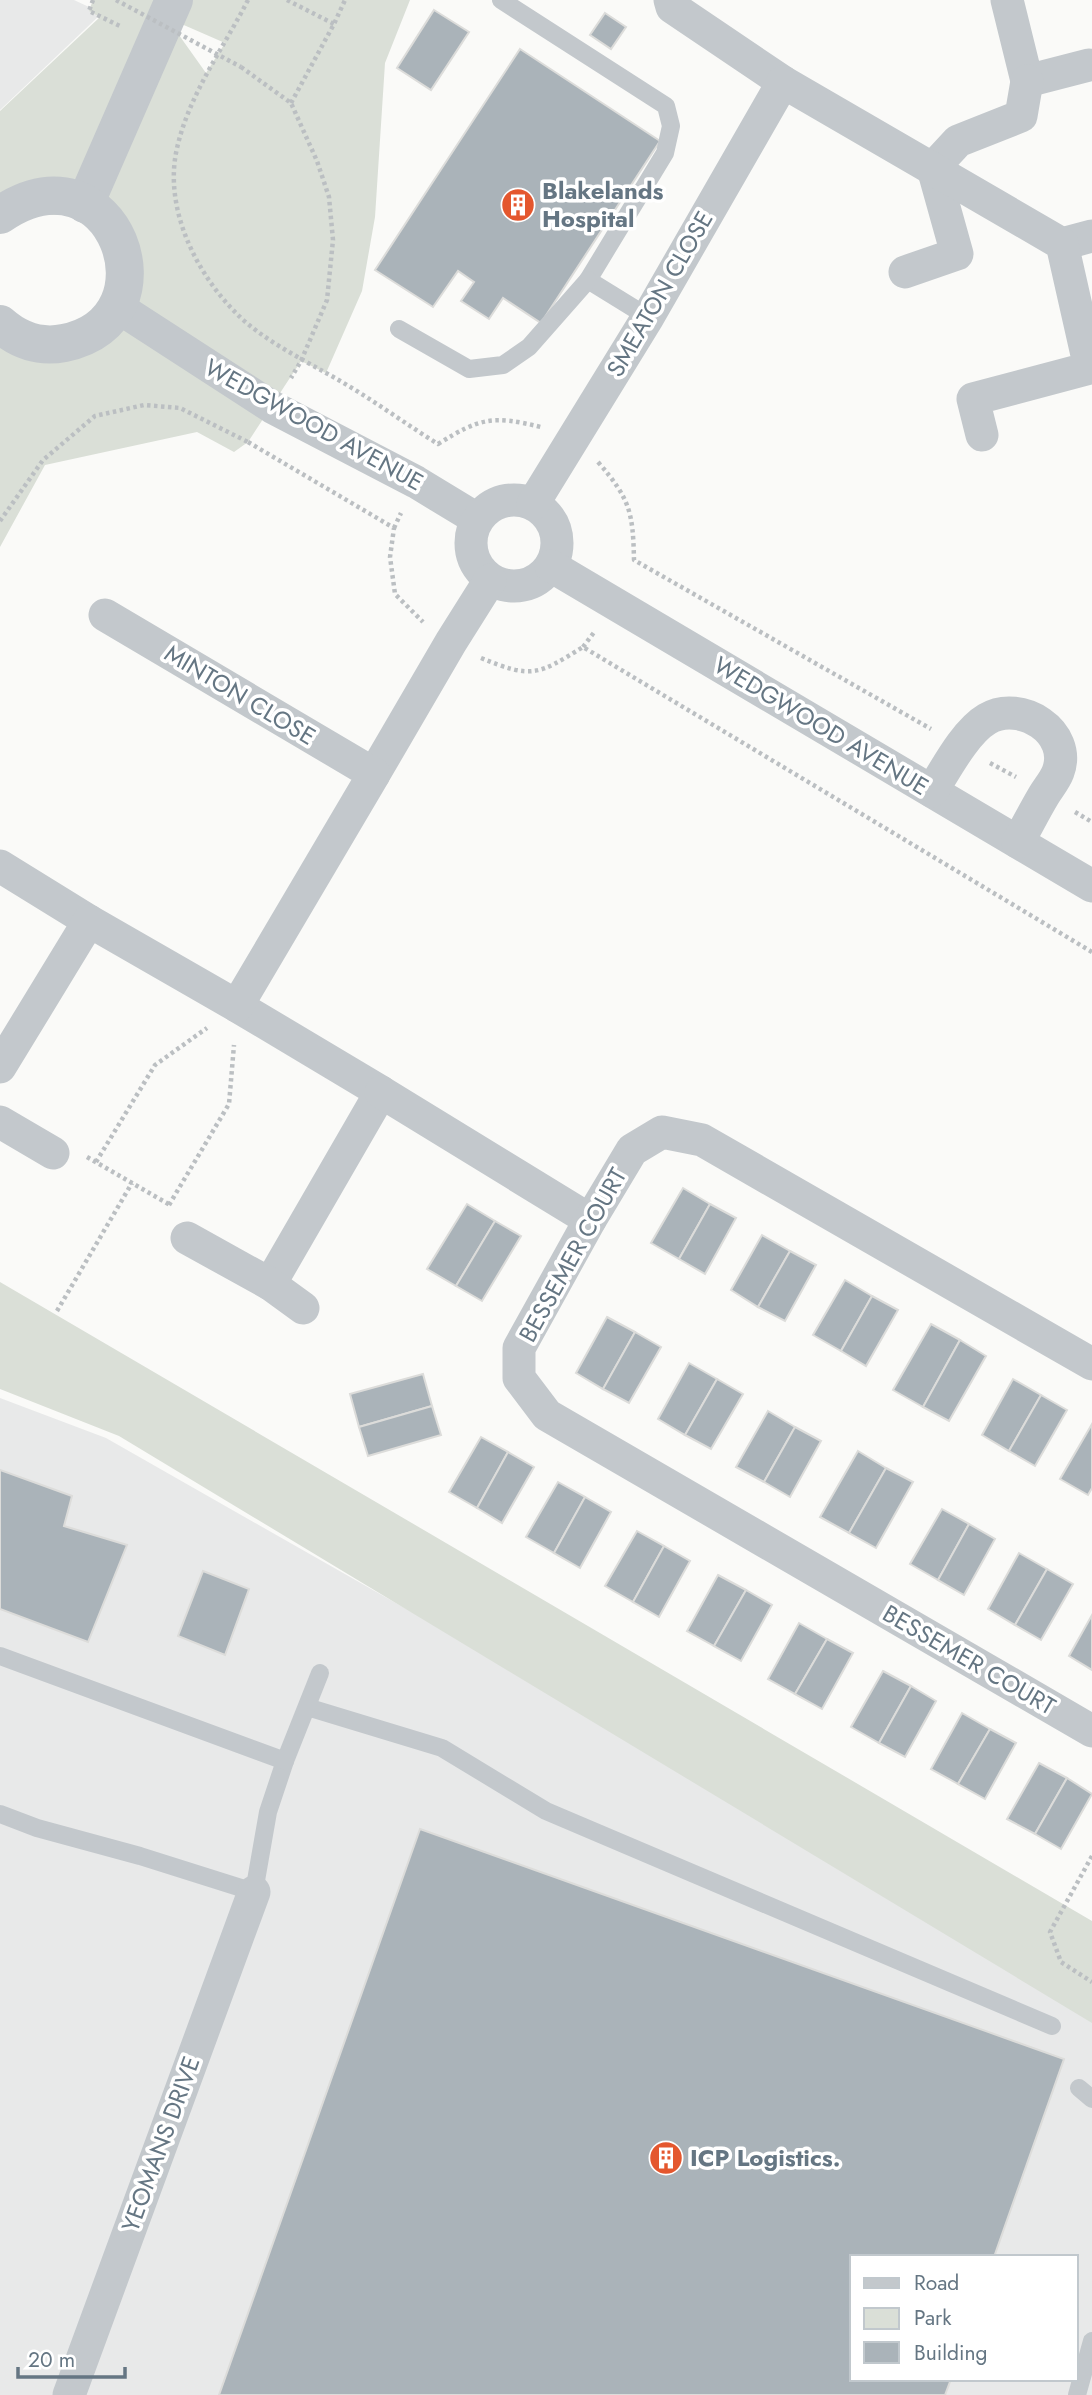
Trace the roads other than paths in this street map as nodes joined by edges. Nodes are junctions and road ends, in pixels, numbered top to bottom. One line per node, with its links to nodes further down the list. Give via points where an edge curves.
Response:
1 (174, 0): 9 (street)
2 (501, 0): 13 (lane, via 666,106 671,126 665,153)
3 (670, 0): 7 (street, via 672,7)
4 (1007, 0): 6 (street)
5 (1089, 65): 6 (street)
6 (1027, 81): 8 (street, via 1021,116 958,141)
7 (783, 82): 8 (street); 15 (street, SMEATON CLOSE)
8 (933, 168): 11 (street); 12 (street, via 957,254)
9 (85, 204): 10 (street, via 65,196 43,195); 14 (street, via 102,215 123,249 124,288)
10 (0, 215)
11 (1077, 240): 18 (street, via 1090,368 973,399)
12 (905, 272)
13 (588, 280): 15 (lane); 16 (lane, via 529,347 503,365 469,369)
14 (116, 306): 17 (street, via 102,325 78,340 53,345); 20 (street, WEDGWOOD AVENUE, via 272,407)
15 (648, 317): 19 (street, SMEATON CLOSE)
16 (399, 329)
17 (4, 337)
18 (982, 435)
19 (533, 504): 20 (street, via 521,500 496,503); 21 (street, via 554,524 556,553)
20 (477, 519): 22 (street, via 471,552)
21 (551, 566): 22 (street, via 530,584 503,585); 25 (street, WEDGWOOD AVENUE)
22 (490, 580): 24 (street)
23 (106, 615): 24 (street, MINTON CLOSE)
24 (374, 774): 30 (street)
25 (932, 791): 26 (street, WEDGWOOD AVENUE); 26 (street, via 978,725 990,717 1010,712 1041,723 1055,737 1059,771)
26 (1018, 842): 28 (street, WEDGWOOD AVENUE)
27 (0, 866): 29 (street)
28 (1092, 886)
29 (89, 921): 30 (street); 31 (street)
30 (237, 1006): 32 (street)
31 (0, 1067)
32 (381, 1092): 35 (street); 37 (street)
33 (0, 1122): 34 (street)
34 (53, 1153)
35 (590, 1220): 39 (street, BESSEMER COURT, via 632,1150 662,1132 702,1140); 43 (street, BESSEMER COURT, via 519,1348 519,1378 547,1415)
36 (187, 1238): 37 (street)
37 (270, 1284): 38 (street)
38 (303, 1308)
39 (1092, 1364)
40 (0, 1656): 44 (lane)
41 (320, 1674): 42 (lane)
42 (307, 1707): 44 (lane); 47 (lane, via 442,1748 546,1811)
43 (1092, 1731)
44 (285, 1761): 46 (lane, via 268,1812)
45 (0, 1814): 46 (lane)
46 (254, 1892): 49 (street, YEOMANS DRIVE)
47 (1052, 2026)
48 (1092, 2341): 50 (lane)
49 (69, 2395)
50 (1077, 2395)

